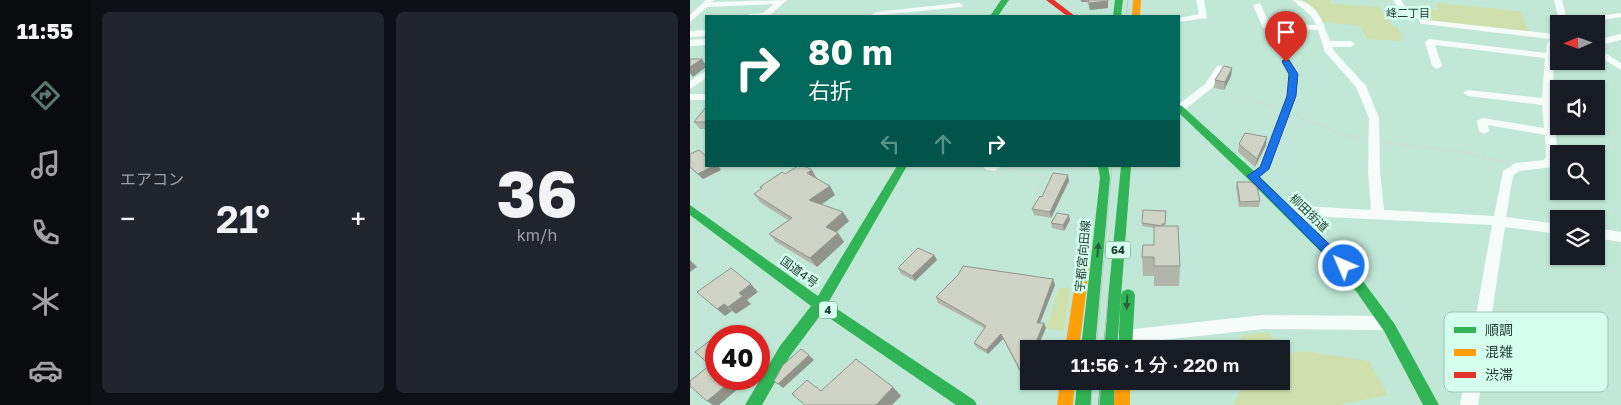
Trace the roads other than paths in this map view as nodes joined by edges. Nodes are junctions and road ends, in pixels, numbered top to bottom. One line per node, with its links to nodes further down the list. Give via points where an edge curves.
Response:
1 (783, 0): 10 (street); 14 (street)
2 (1005, 0): 17 (main road)
3 (1050, 0): 18 (main road)
4 (1119, 0): 19 (main road)
5 (1137, 0): 20 (main road)
6 (1200, 0): 26 (street, via 1204,16)
7 (1297, 0): 27 (street, via 1317,17)
8 (1397, 0): 30 (street, via 1406,14 1422,16 1424,22)
9 (1558, 0): 21 (street)
10 (708, 3): 25 (street)
11 (960, 3): 13 (street); 16 (street)
12 (1257, 5): 27 (street, via 1266,26)
13 (914, 13): 15 (street)
14 (766, 15)
15 (875, 15)
16 (953, 15)
17 (995, 15)
18 (1070, 15)
19 (1117, 15)
20 (1136, 15)
21 (1562, 15)
22 (1621, 16): 23 (street)
23 (1605, 18)
24 (705, 19): 25 (street)
25 (690, 20)
26 (1180, 20)
27 (1320, 28): 35 (street)
28 (705, 33): 29 (street)
29 (690, 34)
30 (1550, 35)
31 (1621, 37): 32 (street)
32 (1605, 41)
33 (705, 42): 34 (street)
34 (690, 44)
35 (1326, 44): 36 (street); 61 (street, via 1361,86 1374,118)
36 (1350, 44)
37 (1550, 56): 40 (street, via 1429,42); 48 (street)
38 (1605, 56): 41 (street)
39 (1286, 62): 58 (street, via 1294,74 1292,96 1264,169)
40 (1436, 66)
41 (1621, 67)
42 (1220, 68): 49 (street, via 1208,87)
43 (705, 75): 44 (street)
44 (690, 86)
45 (1468, 93): 48 (street)
46 (690, 97): 47 (street)
47 (705, 97)
48 (1548, 102): 52 (street)
49 (1180, 108)
50 (1180, 110): 58 (main road, 柳田街道)
51 (1484, 131): 52 (street, via 1482,121)
52 (1550, 132)
53 (1550, 135): 62 (street, via 1552,158 1548,164 1516,166 1507,174)
54 (901, 167): 70 (main road)
55 (1126, 167): 67 (main road, via 1131,211)
56 (1126, 167): 75 (main road, 64)
57 (1104, 172): 63 (main road, via 1094,187); 74 (main road, 宇都宮向田線 / 64, one-way to 57)
58 (1252, 176): 60 (main road, 柳田街道)
59 (690, 209): 70 (main road, 国道4号 / 4)
60 (1286, 210): 61 (street); 72 (main road, 柳田街道, via 1350,273)
61 (1378, 216): 62 (street)
62 (1498, 221): 64 (street); 71 (street)
63 (1089, 223)
64 (1550, 228)
65 (1605, 235): 66 (street)
66 (1621, 237)
67 (1130, 254)
68 (1084, 262): 73 (main road)
69 (1128, 282): 75 (main road, one-way to 75)
70 (820, 305): 81 (main road); 82 (main road, 国道4号 / 4)
71 (1484, 312)
72 (1386, 323): 75 (street, via 1263,322); 87 (main road, 柳田街道)
73 (1073, 340)
74 (1089, 340)
75 (1121, 340)
76 (1067, 390): 83 (main road)
77 (1084, 390): 84 (main road)
78 (1107, 390): 85 (main road)
79 (1123, 390): 86 (main road)
80 (1471, 392): 88 (street)
81 (752, 405)
82 (969, 405)
83 (1065, 405)
84 (1082, 405)
85 (1106, 405)
86 (1122, 405)
87 (1431, 405)
88 (1469, 405)

